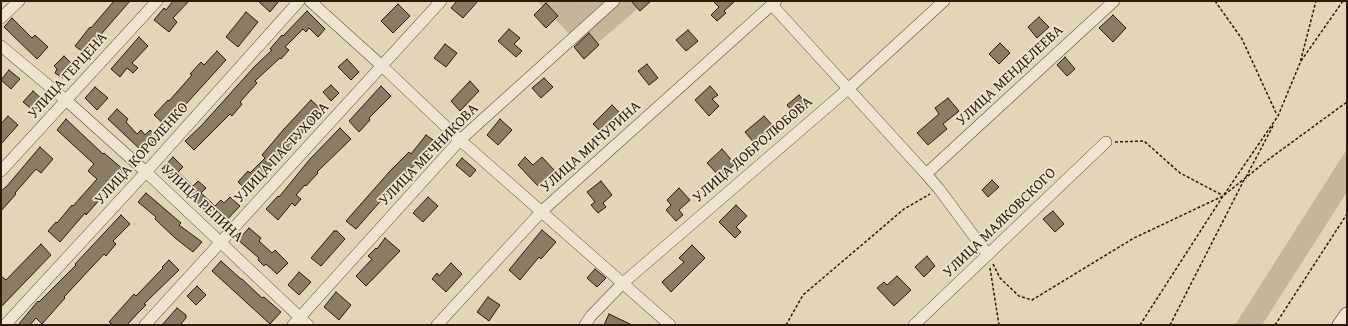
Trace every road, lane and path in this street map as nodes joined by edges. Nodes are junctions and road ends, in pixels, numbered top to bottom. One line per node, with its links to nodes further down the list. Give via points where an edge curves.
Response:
1 (19, 1): 13 (street)
2 (158, 1): 18 (street, УЛИЦА ГЕРЦЕНА)
3 (299, 1): 24 (street, УЛИЦА КОРОЛЕНКО)
4 (310, 1): 16 (street)
5 (441, 1): 16 (street, УЛИЦА ПАСТУХОВА)
6 (614, 1): 21 (street, УЛИЦА МЕЧНИКОВА)
7 (944, 1): 17 (street, УЛИЦА ДОБРОЛЮБОВА)
8 (1114, 1): 25 (street, УЛИЦА МЕНДЕЛЕЕВА)
9 (1215, 1): 20 (path, via 1242,39)
10 (1316, 1): 15 (path)
11 (1343, 1): 15 (path)
12 (774, 3): 17 (street); 29 (street, УЛИЦА МИЧУРИНА)
13 (1, 18)
14 (1, 46): 18 (street, УЛИЦА РЕПИНА)
15 (1300, 62): 20 (path)
16 (382, 66): 21 (street); 31 (street, УЛИЦА ПАСТУХОВА)
17 (848, 88): 25 (street); 33 (street, УЛИЦА ДОБРОЛЮБОВА)
18 (67, 101): 23 (street, УЛИЦА ГЕРЦЕНА); 24 (street, УЛИЦА РЕПИНА)
19 (1347, 102): 26 (path)
20 (1278, 116): 26 (path); 28 (path)
21 (460, 140): 29 (street); 35 (street, УЛИЦА МЕЧНИКОВА)
22 (1106, 142): 28 (path, via 1144,141 1180,173); 32 (street, УЛИЦА МАЯКОВСКОГО)
23 (1, 171)
24 (146, 172): 31 (street, УЛИЦА РЕПИНА); 36 (street, УЛИЦА КОРОЛЕНКО)
25 (926, 174): 27 (street)
26 (1245, 178): 28 (path); 45 (path)
27 (939, 189): 32 (street); 41 (path, via 904,209 803,295)
28 (1223, 196): 32 (path, via 1134,238 1032,300 1019,296 1000,278); 44 (path)
29 (542, 211): 33 (street); 38 (street, УЛИЦА МИЧУРИНА)
30 (1347, 214): 46 (path)
31 (220, 241): 35 (street, УЛИЦА РЕПИНА); 37 (street, УЛИЦА ПАСТУХОВА)
32 (988, 255): 42 (street, УЛИЦА МАЯКОВСКОГО); 43 (path)
33 (623, 282): 39 (street, УЛИЦА ДОБРОЛЮБОВА); 40 (street)
34 (1347, 315): 47 (main road)
35 (300, 323)
36 (5, 325)
37 (145, 325)
38 (436, 325)
39 (585, 325)
40 (670, 325)
41 (786, 325)
42 (914, 325)
43 (999, 325)
44 (1140, 325)
45 (1170, 325)
46 (1275, 325)
47 (1340, 325)

